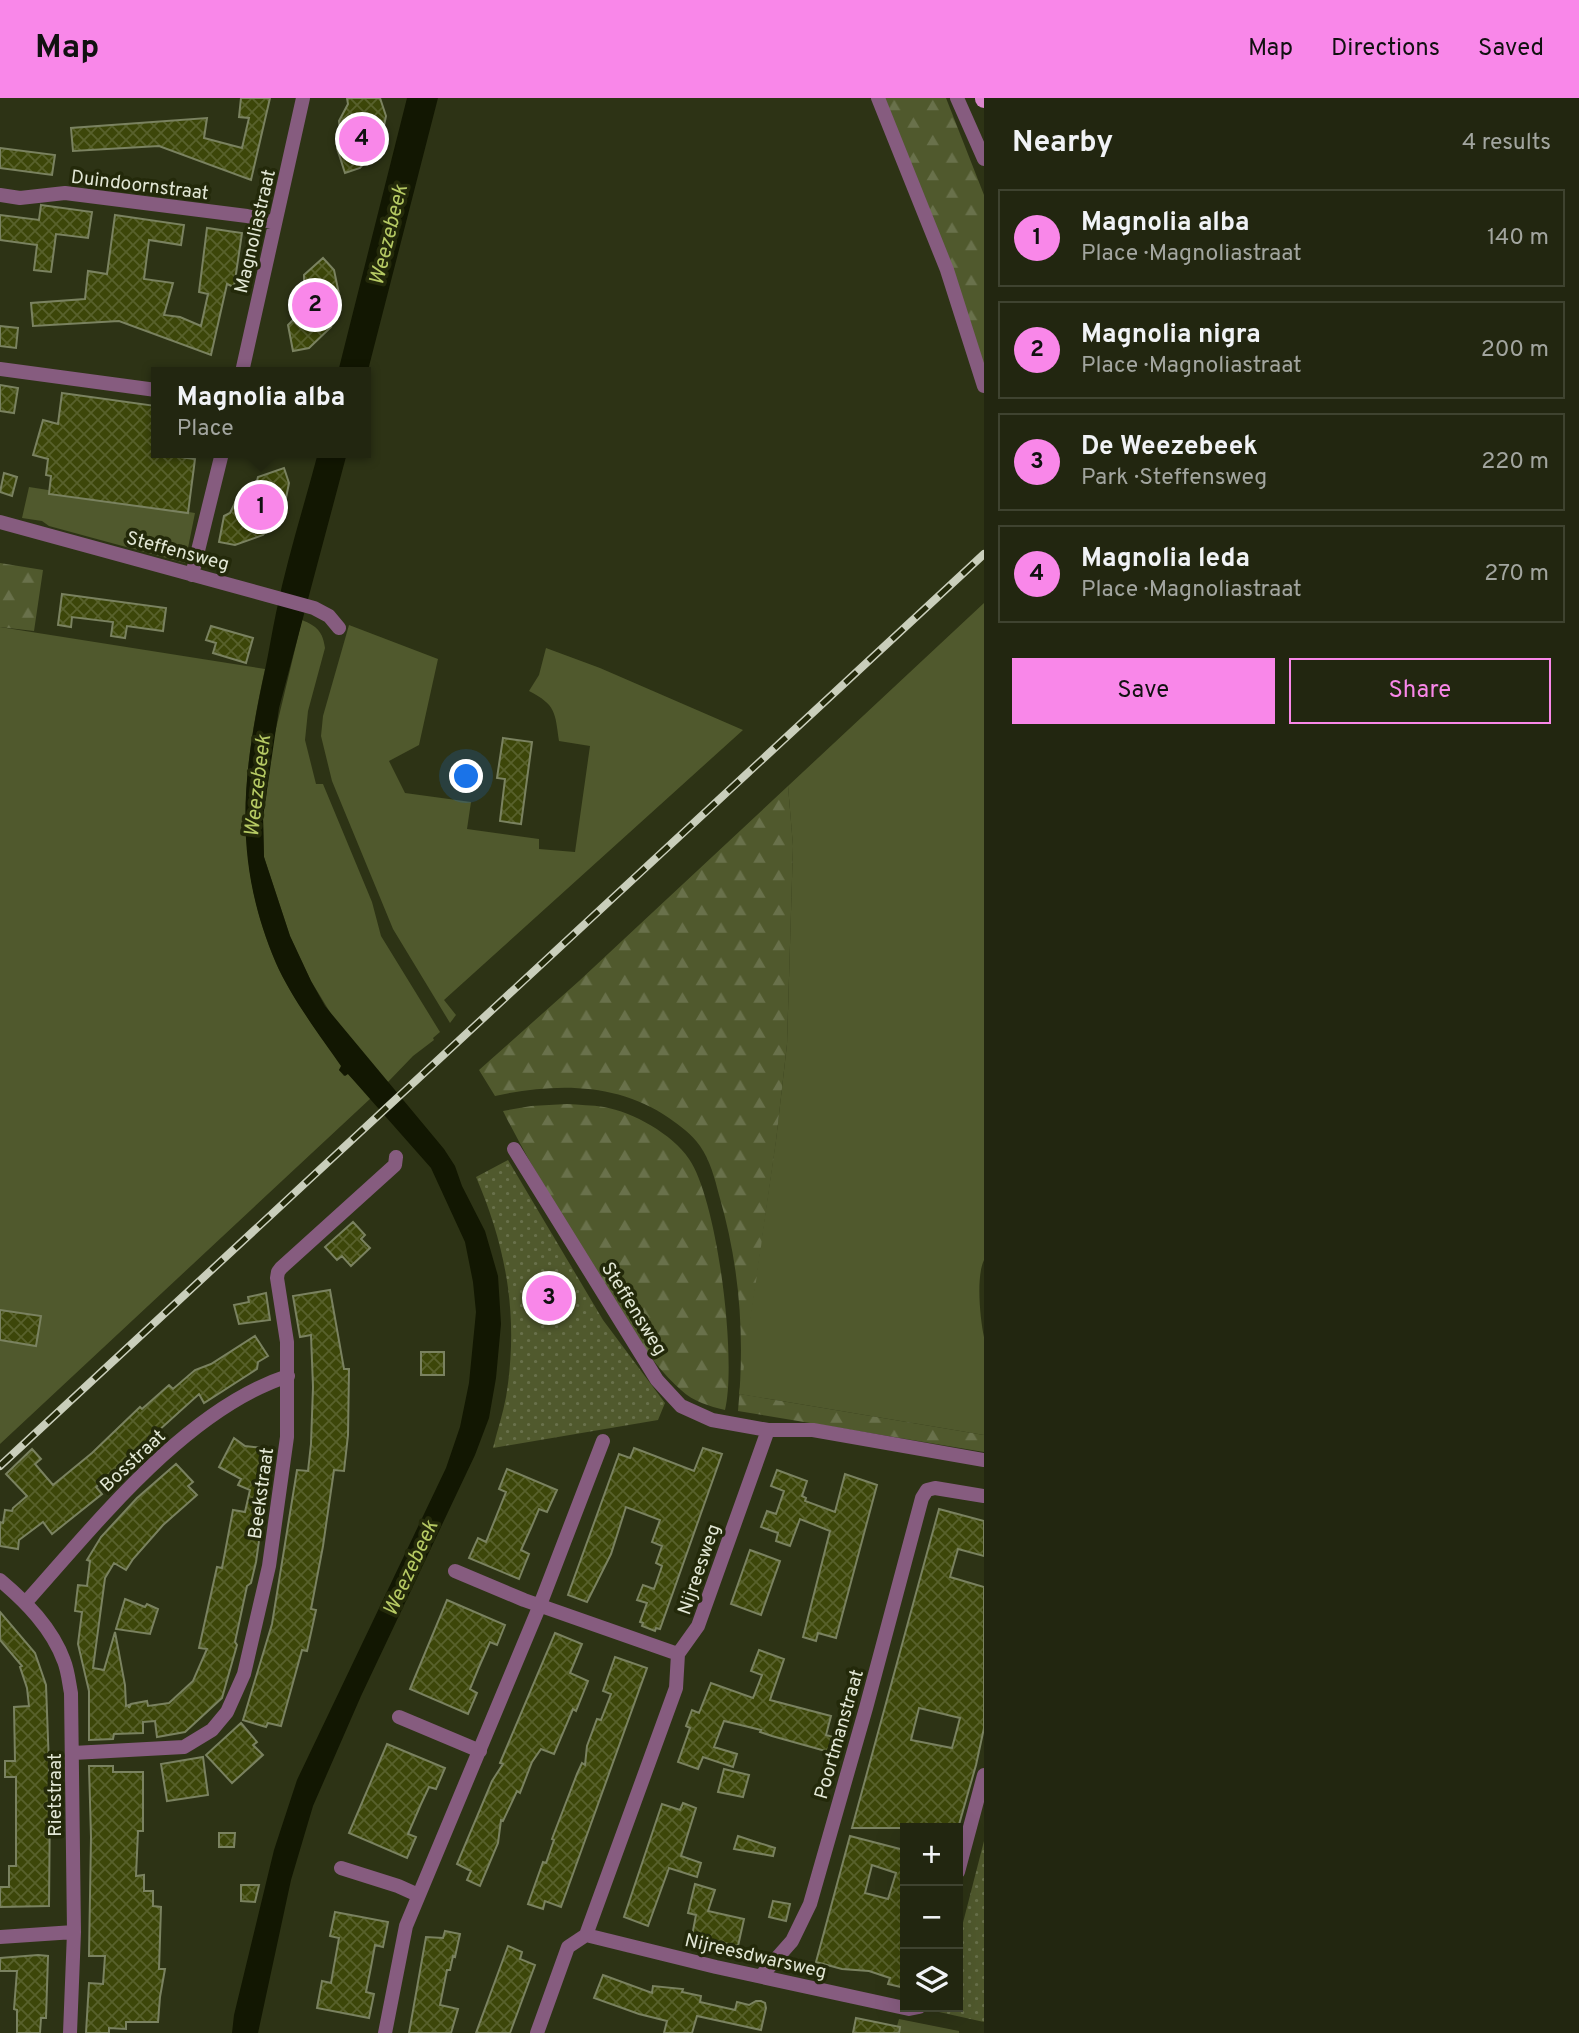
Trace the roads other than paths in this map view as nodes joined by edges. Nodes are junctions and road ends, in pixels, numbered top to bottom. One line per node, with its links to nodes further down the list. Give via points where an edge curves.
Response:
1 (303, 98): 6 (street, Magnoliastraat)
2 (878, 98): 9 (street, via 947,270)
3 (957, 98): 4 (street)
4 (984, 159)
5 (0, 195): 6 (street, Duindoornstraat, via 20,198 65,193)
6 (275, 223): 7 (street, Magnoliastraat)
7 (243, 367)
8 (0, 369): 10 (street)
9 (984, 386)
10 (151, 389)
11 (221, 458): 13 (street)
12 (0, 522): 13 (street, Steffensweg)
13 (192, 575): 14 (street, Steffensweg, via 314,608)
14 (339, 628)
15 (514, 1149): 18 (street, Steffensweg, via 668,1393 681,1406 712,1420)
16 (396, 1157): 17 (street, Beekstraat, via 395,1165 278,1272)
17 (288, 1376): 24 (street, Bosstraat, via 212,1414 113,1503); 29 (street, Beekstraat, via 288,1437 269,1566 244,1674 227,1712 212,1730 184,1747)
18 (768, 1430): 20 (street, via 813,1430); 26 (street, Nijreesweg, via 698,1626)
19 (603, 1441): 25 (street)
20 (984, 1460)
21 (984, 1496): 37 (street, Poortmanstraat, via 935,1488 922,1498 810,1904 792,1941)
22 (455, 1571): 25 (street)
23 (0, 1580): 24 (street, Rietstraat)
24 (26, 1602): 29 (street, Rietstraat, via 64,1661 71,1693)
25 (540, 1605): 26 (street); 28 (street)
26 (678, 1654): 35 (street, via 676,1688)
27 (399, 1717): 28 (street)
28 (480, 1751): 33 (street)
29 (73, 1753): 34 (street, Rietstraat)
30 (984, 1775): 31 (street)
31 (963, 1853)
32 (341, 1868): 33 (street)
33 (418, 1895): 40 (street, via 404,1932)
34 (74, 1931): 36 (street); 39 (street, Rietstraat)
35 (586, 1935): 37 (street, Nijreesdwarsweg); 41 (street, via 568,1947)
36 (0, 1937)
37 (761, 1976): 38 (street, Nijreesdwarsweg)
38 (900, 2007)
39 (70, 2033)
40 (385, 2033)
41 (537, 2033)

